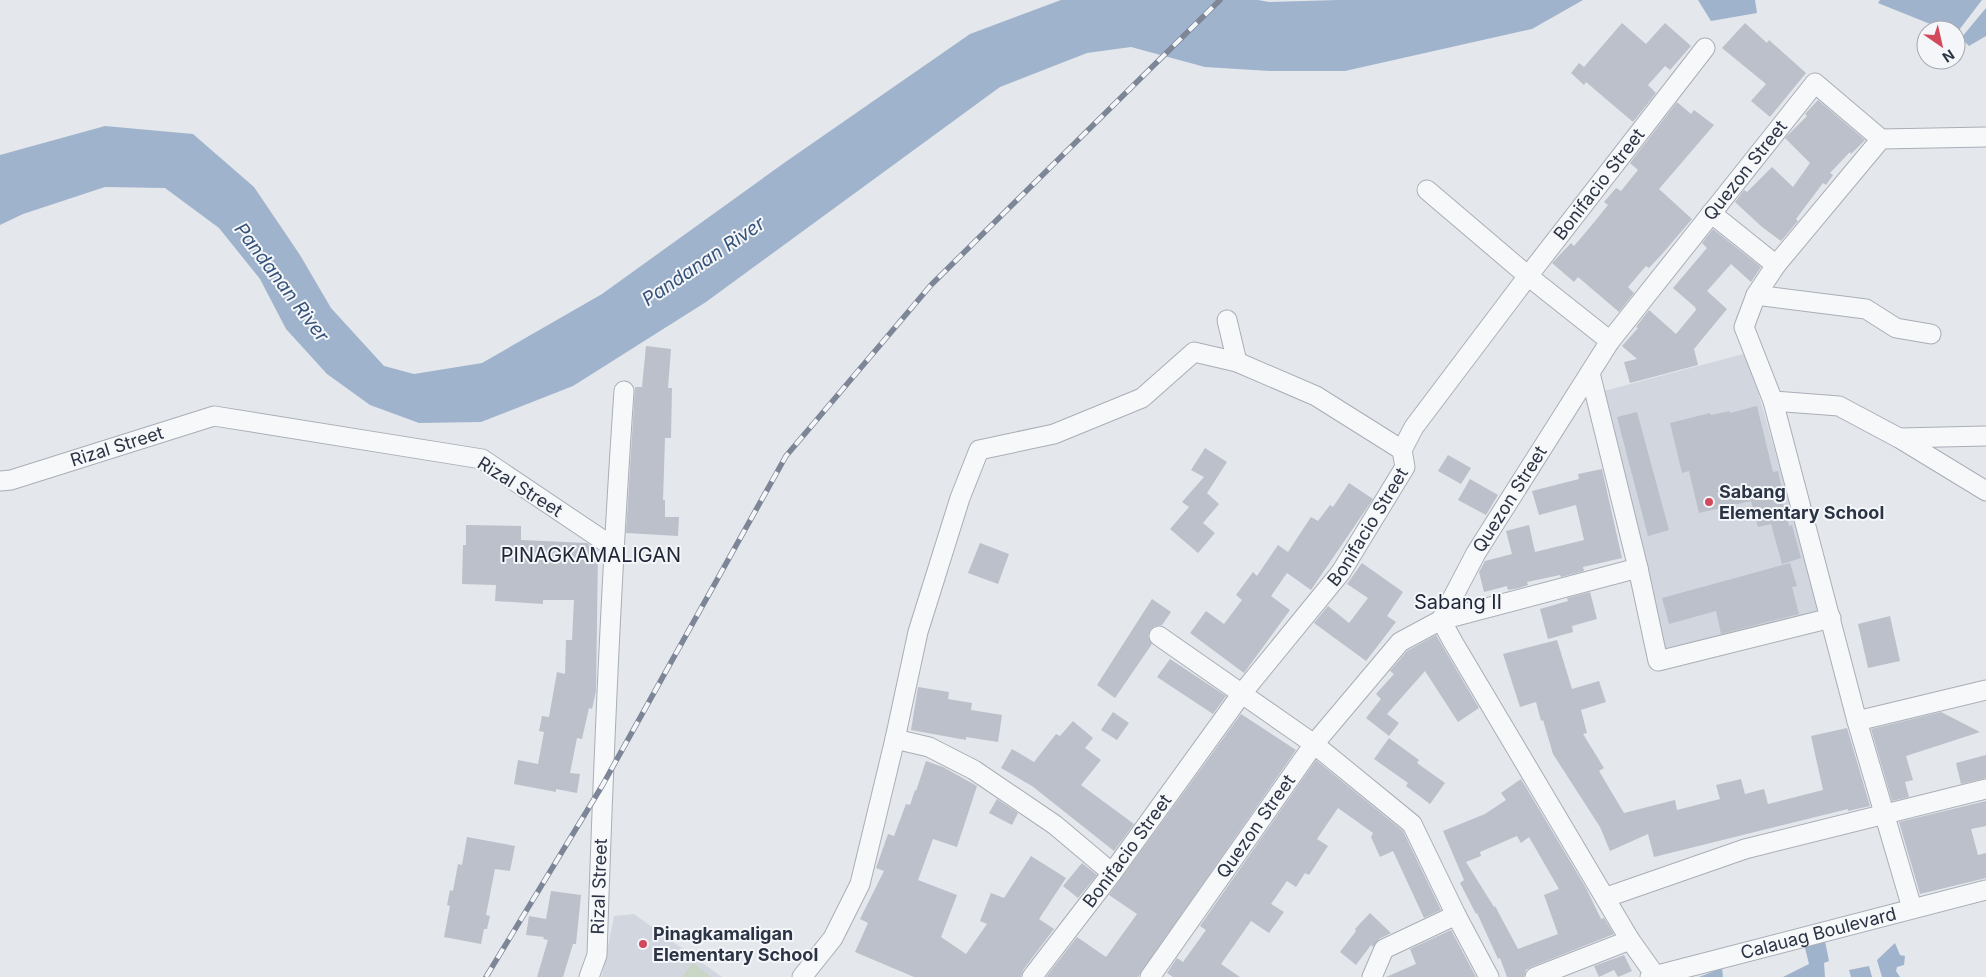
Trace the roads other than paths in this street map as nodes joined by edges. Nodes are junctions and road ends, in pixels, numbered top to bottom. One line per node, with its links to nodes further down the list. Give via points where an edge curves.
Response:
1 (1705, 48): 7 (street, Bonifacio Street)
2 (1986, 137): 3 (street)
3 (1881, 139): 5 (street, Quezon Street, via 1816,83); 6 (street)
4 (1428, 190): 7 (street)
5 (1711, 214): 6 (street); 11 (street, Quezon Street)
6 (1776, 265): 8 (street)
7 (1528, 276): 11 (street); 18 (street, Bonifacio Street, via 1414,427)
8 (1756, 295): 10 (street, via 1866,308 1896,328); 15 (street, via 1744,327)
9 (1227, 320): 12 (street)
10 (1930, 334)
11 (1610, 341): 13 (street, Quezon Street)
12 (1237, 362): 18 (street, via 1316,396); 29 (street, via 1194,352 1142,398 1054,434 979,450 960,498 918,632)
13 (1590, 373): 22 (street); 24 (street, Quezon Street, via 1476,553)
14 (624, 391): 21 (street)
15 (1773, 401): 17 (street, via 1839,406); 23 (street)
16 (1986, 436): 17 (street)
17 (1899, 438): 20 (street)
18 (1402, 450): 27 (street, Bonifacio Street, via 1405,467 1341,572)
19 (0, 480): 21 (street, Rizal Street, via 11,480 214,416 482,459)
20 (1986, 491)
21 (613, 547): 40 (street, Rizal Street, via 597,955)
22 (1638, 568): 23 (street, via 1658,662); 24 (street)
23 (1831, 618): 28 (street)
24 (1441, 620): 30 (street, Quezon Street, via 1400,642); 35 (street)
25 (1159, 636): 27 (street)
26 (1986, 690): 28 (street)
27 (1243, 692): 30 (street); 33 (street, Bonifacio Street)
28 (1856, 721): 32 (street)
29 (895, 739): 33 (street, via 929,747 974,770 1055,825); 41 (street, via 860,884 833,938)
30 (1314, 744): 37 (street, via 1412,824); 43 (street, Quezon Street)
31 (1986, 789): 32 (street)
32 (1883, 814): 35 (street, via 1745,849); 36 (street)
33 (1112, 873): 42 (street, Bonifacio Street)
34 (1986, 890): 36 (street, Calauag Boulevard)
35 (1606, 898): 38 (street)
36 (1912, 908): 39 (street, Calauag Boulevard)
37 (1456, 915): 44 (street, via 1384,949); 45 (street)
38 (1630, 940): 39 (street); 46 (street)
39 (1652, 976)
40 (589, 977)
41 (802, 977)
42 (1032, 977)
43 (1150, 977)
44 (1372, 977)
45 (1489, 977)
46 (1535, 977)

